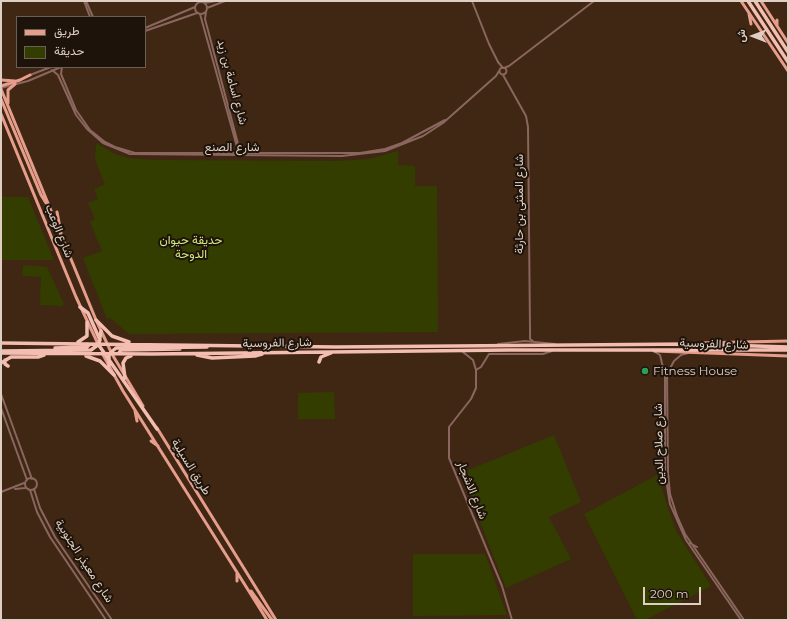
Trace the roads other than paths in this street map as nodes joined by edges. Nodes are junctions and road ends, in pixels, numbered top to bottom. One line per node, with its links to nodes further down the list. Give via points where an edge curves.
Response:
1 (85, 1): 18 (street)
2 (197, 1): 12 (street)
3 (216, 1): 11 (street)
4 (225, 1): 13 (street)
5 (472, 1): 26 (street)
6 (594, 1): 28 (street)
7 (741, 1): 15 (main road)
8 (748, 1): 27 (highway)
9 (755, 1): 25 (highway)
10 (761, 1): 21 (main road)
11 (203, 2): 12 (street); 13 (street)
12 (196, 6): 16 (street); 22 (street)
13 (207, 8): 14 (street)
14 (206, 12): 17 (street); 50 (street, شارع اسامة بن زيد)
15 (749, 12): 20 (main road); 35 (main road)
16 (197, 13): 17 (street); 23 (street)
17 (200, 14): 50 (street, شارع اسامة بن زيد)
18 (91, 16)
19 (777, 20): 21 (main road)
20 (751, 24)
21 (777, 26): 24 (main road)
22 (146, 28)
23 (146, 31)
24 (788, 43)
25 (788, 52)
26 (498, 62): 32 (street); 34 (street, شارع المثنى بن حارثة)
27 (788, 62)
28 (509, 66): 32 (street); 36 (street)
29 (48, 68): 37 (street)
30 (58, 68): 33 (street)
31 (61, 68): 50 (street, شارع الصنع, via 66,86 82,120 94,133 115,147 145,154)
32 (504, 68): 34 (street); 36 (street)
33 (52, 70): 42 (street); 50 (street, شارع الصنع, via 58,75 76,115 86,129 103,143 118,150 144,156)
34 (500, 70): 38 (street, شارع المثنى بن حارثة); 39 (street, شارع الصنع)
35 (788, 71)
36 (506, 72): 38 (street); 40 (street, شارع المثنى بن حارثة)
37 (30, 75): 42 (street); 43 (main road)
38 (502, 75): 39 (street); 40 (street, شارع المثنى بن حارثة)
39 (496, 76): 50 (street, شارع الصنع, via 446,120 423,136 386,151 360,156)
40 (506, 78): 59 (street, شارع المثنى بن حارثة, via 526,116 528,127)
41 (1, 80): 42 (main road)
42 (15, 82): 43 (street); 46 (main road, via 8,90)
43 (1, 87): 46 (main road, شارع الوعب)
44 (1, 99): 51 (main road)
45 (1, 104): 51 (main road)
46 (8, 104): 52 (main road, شارع الوعب)
47 (1, 114): 49 (main road, شارع الوعب)
48 (9, 145): 49 (main road)
49 (15, 148): 55 (main road, شارع الوعب)
50 (240, 155)
51 (26, 159): 52 (main road, via 42,198)
52 (48, 204): 54 (main road, شارع الوعب)
53 (57, 212): 54 (main road)
54 (61, 235): 56 (main road, شارع الوعب)
55 (80, 307): 57 (main road, شارع الوعب); 65 (highway, via 86,310)
56 (96, 320): 58 (main road); 67 (highway, via 114,338)
57 (87, 322): 65 (main road, شارع الوعب); 66 (highway, via 86,337)
58 (101, 331): 65 (highway); 65 (main road)
59 (530, 336): 60 (street); 61 (street)
60 (525, 341): 61 (street, شارع الفروسية); 68 (street, شارع الفروسية)
61 (533, 341): 71 (street, شارع الفروسية)
62 (788, 342): 69 (main road, شارع الفروسية)
63 (1, 343): 66 (highway, شارع الفروسية)
64 (86, 343): 65 (highway, شارع الفروسية); 66 (highway, شارع الفروسية); 74 (highway, via 88,347)
65 (100, 343): 67 (highway, شارع الفروسية); 74 (highway, via 88,350); 84 (highway); 84 (main road, شارع الوعب)
66 (73, 344)
67 (140, 344): 70 (highway, شارع الفروسية)
68 (494, 344): 70 (highway, شارع الفروسية, via 336,347); 71 (highway, شارع الفروسية)
69 (690, 344): 71 (highway, شارع الفروسية); 73 (highway, شارع الفروسية)
70 (240, 345): 72 (highway)
71 (572, 345)
72 (203, 347): 84 (highway, via 117,348); 85 (highway, via 120,350 119,353)
73 (788, 347)
74 (30, 350): 79 (highway)
75 (640, 350): 76 (highway, شارع الفروسية); 78 (highway, شارع الفروسية); 81 (main road, شارع الفروسية)
76 (788, 350)
77 (461, 351): 78 (highway, شارع الفروسية); 80 (highway, شارع الفروسية); 94 (street, via 473,359)
78 (554, 351): 94 (street, شارع الفروسية, via 543,354 491,354)
79 (1, 352): 82 (highway)
80 (336, 352): 86 (highway, شارع الفروسية, via 262,353 255,356 212,358 192,354); 90 (highway, via 324,356)
81 (655, 352): 87 (main road, شارع الفروسية); 96 (street, شارع صلاح الدين, via 660,355)
82 (44, 354): 83 (highway); 89 (highway, via 38,357)
83 (82, 354): 84 (highway); 97 (highway, via 100,361)
84 (108, 354): 85 (highway); 93 (highway); 98 (main road, طريق السيلية); 103 (highway)
85 (122, 354): 86 (highway)
86 (138, 354): 98 (highway, via 128,356 124,360)
87 (688, 354): 88 (main road, شارع الفروسية); 95 (street, via 681,355 674,361)
88 (788, 356)
89 (5, 360): 91 (highway); 92 (highway)
90 (319, 361)
91 (1, 363)
92 (8, 366)
93 (109, 366): 97 (main road, طريق السيلية)
94 (476, 370): 119 (street, شارع الاشجار, via 474,392 449,427 449,458 502,586)
95 (667, 372): 96 (street); 114 (street, شارع صلاح الدين, via 669,491)
96 (664, 373): 114 (street, شارع صلاح الدين, via 667,488 675,519)
97 (114, 374): 101 (main road, طريق السيلية)
98 (125, 378): 103 (main road, طريق السيلية)
99 (1, 394): 106 (street)
100 (1, 408): 107 (street)
101 (135, 409): 102 (main road); 105 (main road, طريق السيلية)
102 (137, 421)
103 (157, 429): 124 (main road, طريق السيلية)
104 (151, 441): 105 (main road)
105 (160, 448): 116 (main road, طريق السيلية)
106 (32, 478): 107 (street); 111 (street, via 36,483)
107 (27, 480): 108 (street)
108 (25, 483): 109 (street); 110 (street)
109 (26, 488): 110 (street); 112 (street)
110 (12, 489): 113 (street)
111 (34, 489): 112 (street); 121 (street, شارع معيذر الجنوبية, via 55,537)
112 (30, 490): 120 (street, شارع معيذر الجنوبية, via 36,510 50,537)
113 (1, 492)
114 (689, 544): 115 (street); 125 (street, شارع صلاح الدين)
115 (697, 547)
116 (237, 572): 117 (main road); 118 (main road, طريق السيلية)
117 (237, 581)
118 (248, 589): 122 (main road, طريق السيلية); 123 (main road)
119 (512, 619)
120 (106, 620)
121 (112, 620)
122 (267, 620)
123 (272, 620)
124 (276, 620)
125 (742, 620)

